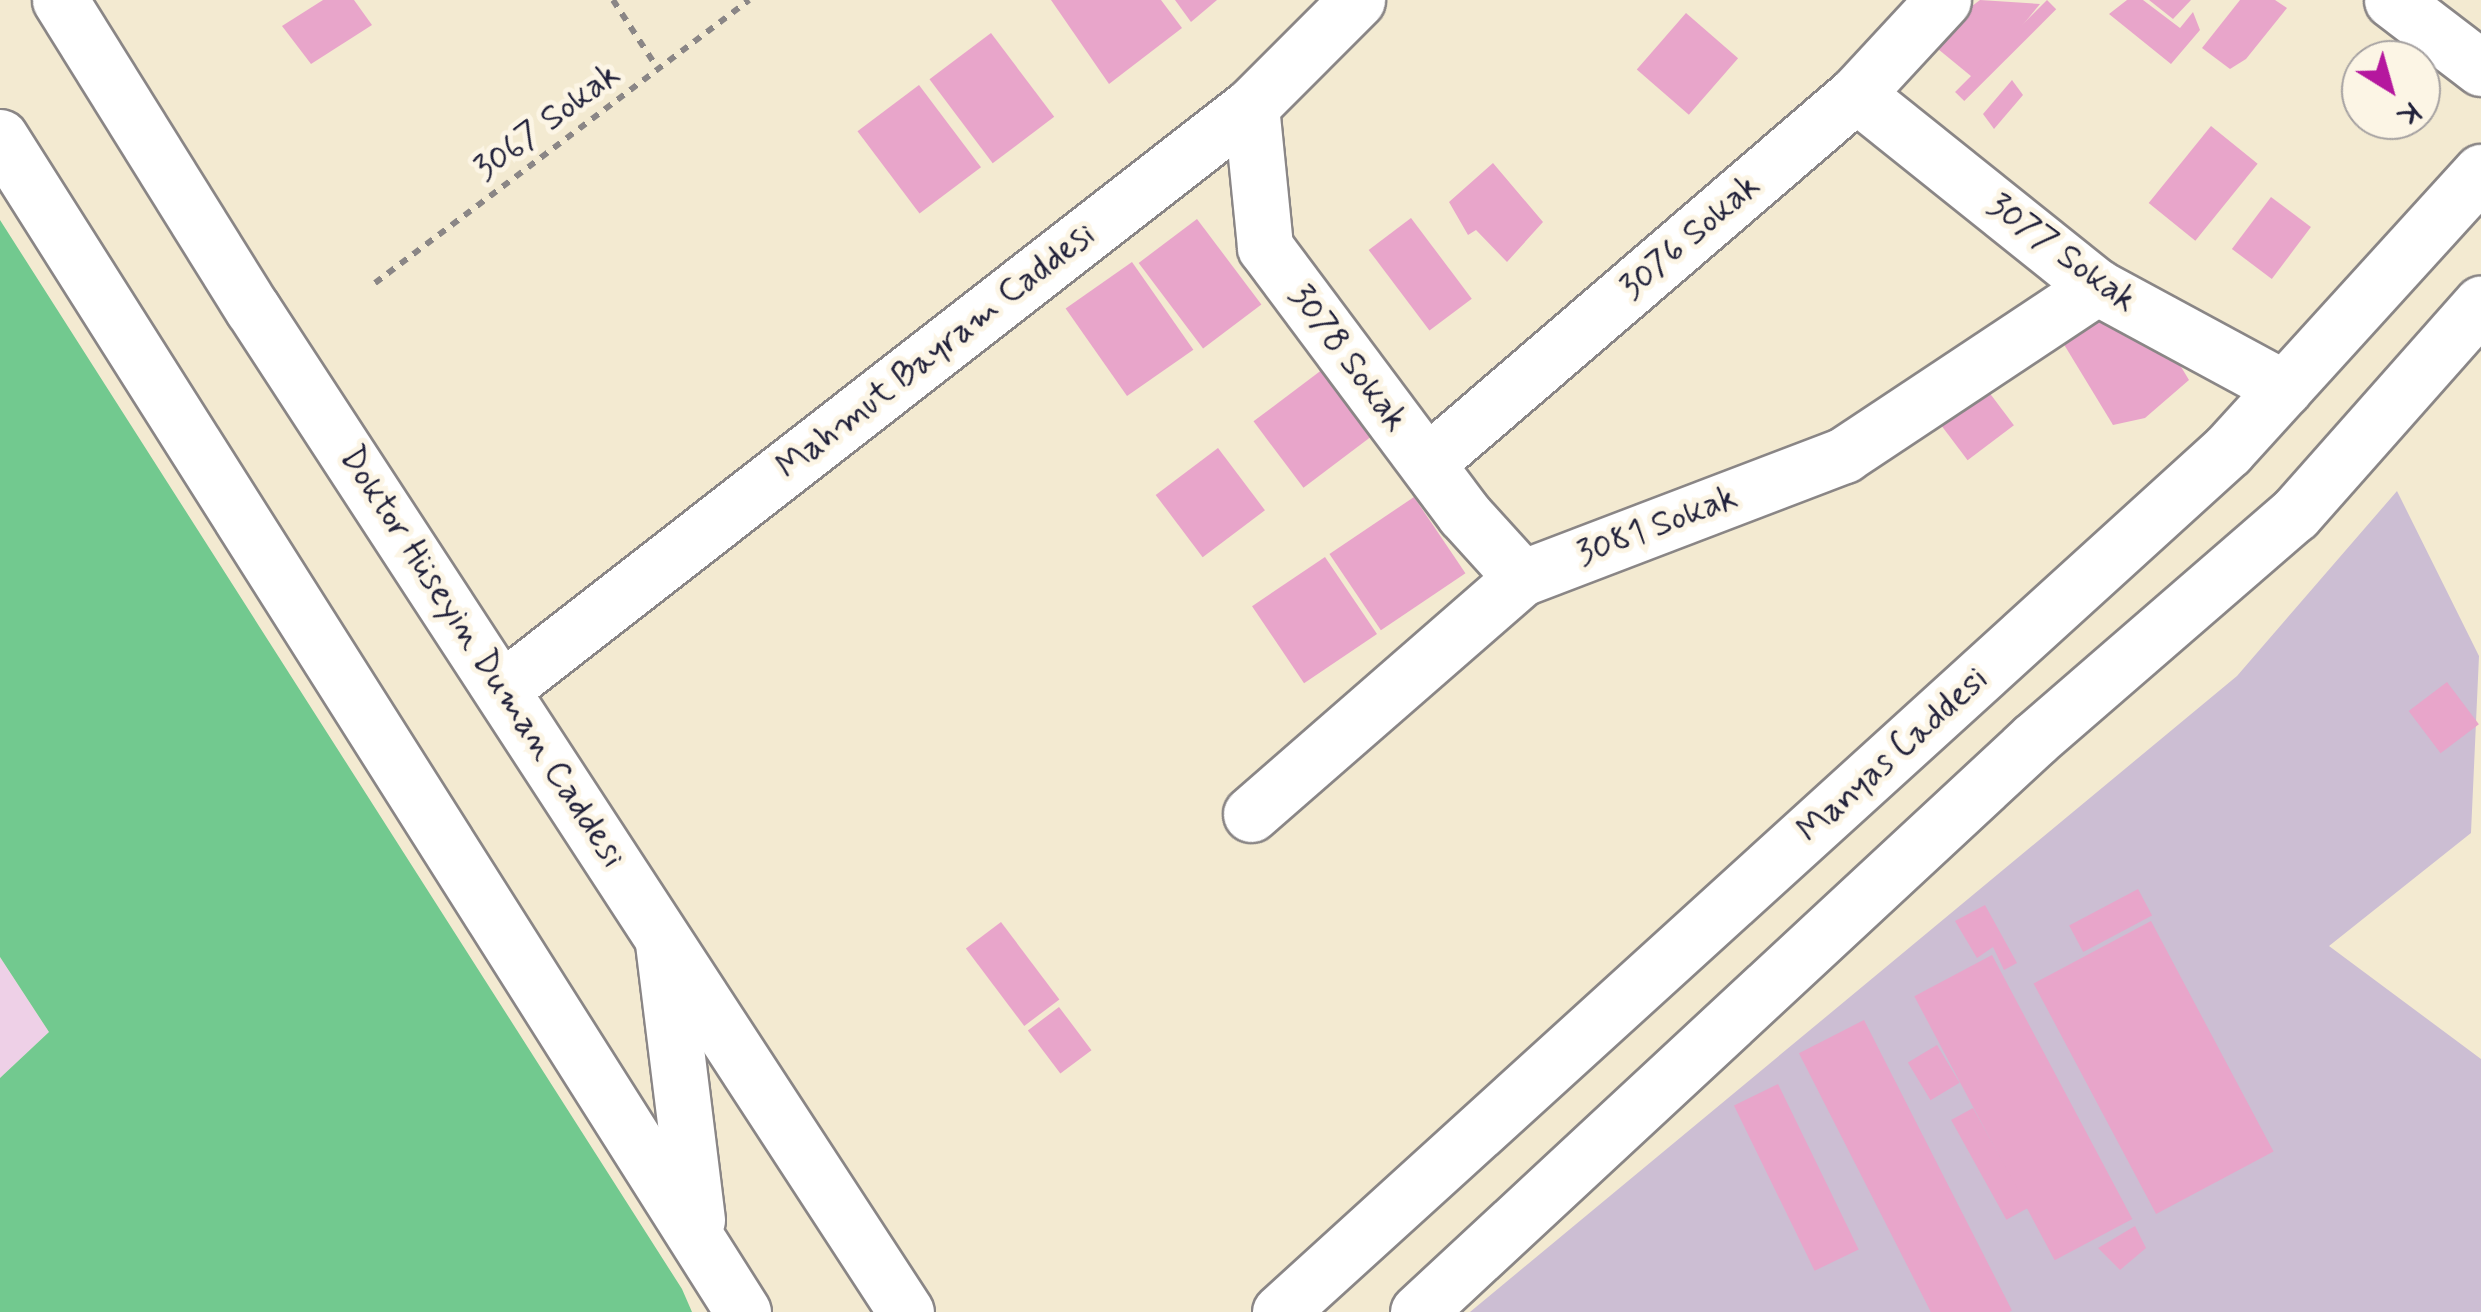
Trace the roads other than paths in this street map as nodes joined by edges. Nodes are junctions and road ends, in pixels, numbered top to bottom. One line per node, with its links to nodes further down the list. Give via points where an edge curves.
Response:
1 (60, 0): 15 (main road, Doktor Hüseyin Duman Caddesi)
2 (1357, 0): 7 (main road, Mahmut Bayram Caddesi)
3 (1943, 0): 6 (main road, 3076 Sokak)
4 (2392, 0): 5 (main road)
5 (2481, 68)
6 (1856, 94): 10 (main road, 3077 Sokak); 13 (main road, 3076 Sokak)
7 (1250, 106): 13 (main road, 3078 Sokak, via 1265,247); 15 (main road, Mahmut Bayram Caddesi)
8 (0, 137): 18 (main road)
9 (2481, 172): 12 (main road, Manyas Caddesi)
10 (2097, 288): 12 (main road, 3077 Sokak); 14 (main road, 3081 Sokak, via 1844,455)
11 (2481, 304): 22 (main road, via 2295,514 2036,738)
12 (2284, 388): 21 (main road, Manyas Caddesi, via 2228,450)
13 (1427, 463): 14 (main road, 3078 Sokak)
14 (1522, 578): 16 (main road, 3081 Sokak)
15 (502, 689): 17 (main road, Doktor Hüseyin Duman Caddesi)
16 (1251, 814)
17 (661, 930): 18 (main road); 20 (main road, Doktor Hüseyin Duman Caddesi)
18 (698, 1233): 19 (main road)
19 (743, 1312)
20 (906, 1312)
21 (1280, 1312)
22 (1418, 1312)

